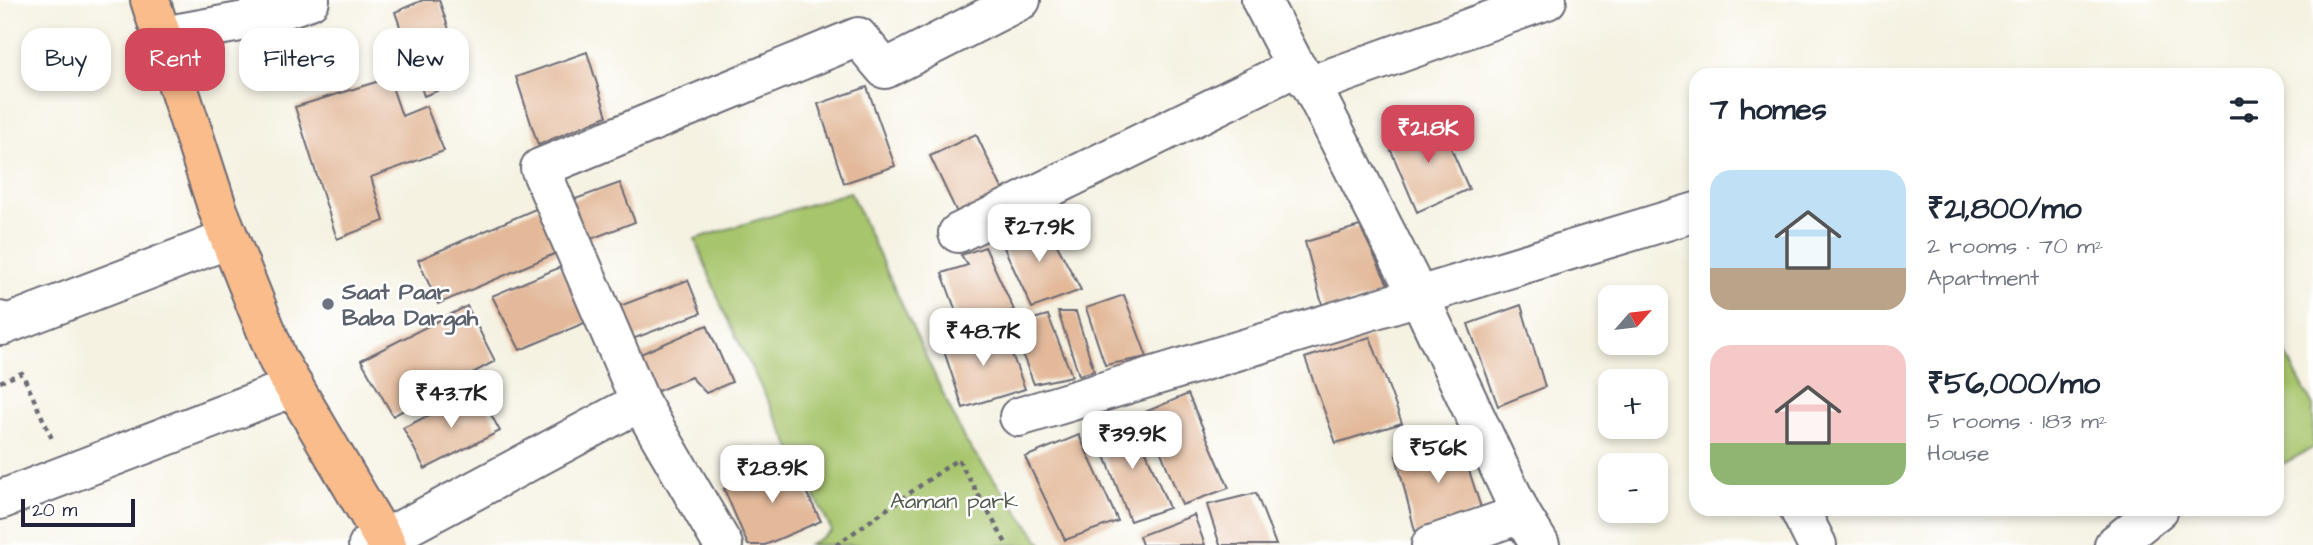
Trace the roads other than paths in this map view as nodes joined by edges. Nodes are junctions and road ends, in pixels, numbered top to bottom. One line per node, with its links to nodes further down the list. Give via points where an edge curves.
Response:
1 (150, 0): 6 (main road)
2 (310, 0): 7 (street, via 251,20)
3 (1021, 0): 16 (street, via 885,69 858,37 540,168)
4 (1261, 0): 8 (street)
5 (1547, 0): 8 (street)
6 (160, 28)
7 (207, 28)
8 (1303, 76): 11 (street); 13 (street)
9 (180, 91): 12 (main road)
10 (1689, 214): 13 (street)
11 (958, 233)
12 (229, 239): 14 (street, via 2,326); 15 (main road, via 278,360)
13 (1418, 296): 17 (street); 21 (street)
14 (0, 321)
15 (295, 387): 18 (street); 22 (main road)
16 (640, 402): 22 (street); 23 (street)
17 (1019, 417)
18 (0, 500)
19 (1802, 516): 25 (street)
20 (2150, 516): 26 (street)
21 (1530, 529): 24 (street)
22 (380, 543)
23 (723, 545)
24 (1432, 545)
25 (1817, 545)
26 (2114, 545)

